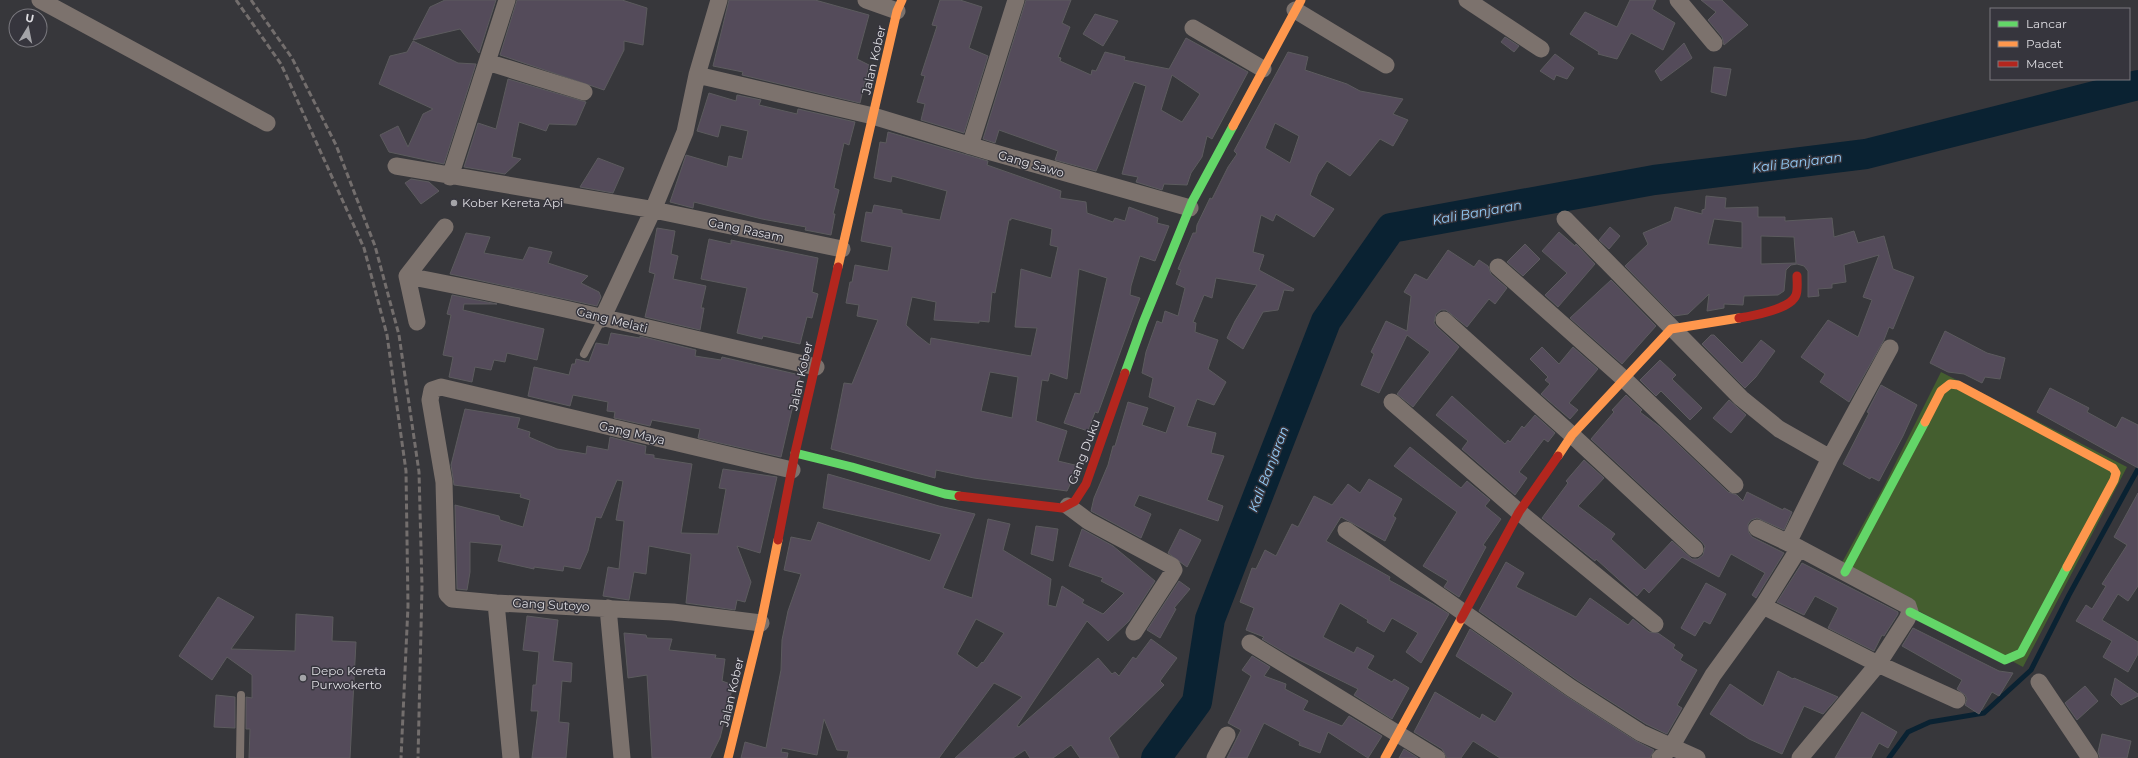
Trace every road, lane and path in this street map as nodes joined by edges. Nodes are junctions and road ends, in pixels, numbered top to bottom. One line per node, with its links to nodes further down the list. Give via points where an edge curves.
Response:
1 (40, 0): 19 (street)
2 (507, 0): 13 (street)
3 (719, 0): 16 (street)
4 (866, 0): 8 (street)
5 (1016, 0): 20 (street)
6 (1467, 0): 12 (street)
7 (1678, 0): 11 (street)
8 (900, 5): 18 (street, Jalan Kober)
9 (1298, 5): 14 (street); 15 (street, Gang Duku)
10 (1193, 28): 15 (street)
11 (1714, 43)
12 (1541, 49)
13 (487, 62): 17 (street); 22 (street)
14 (1386, 65)
15 (1263, 69): 23 (street, Gang Duku)
16 (697, 75): 18 (street, Gang Sawo); 24 (street, via 685,132)
17 (584, 92)
18 (873, 116): 20 (street, Gang Sawo); 27 (street, Jalan Kober)
19 (267, 123)
20 (970, 146): 23 (street, Gang Sawo)
21 (396, 166): 22 (street, Gang Rasam)
22 (450, 177): 24 (street, Gang Rasam)
23 (1190, 208): 44 (street, Gang Duku, via 1143,323 1088,479 1079,497)
24 (648, 209): 27 (street, Gang Rasam); 31 (street)
25 (1565, 219): 34 (street)
26 (445, 227): 29 (street)
27 (842, 249): 37 (street, Jalan Kober)
28 (1498, 267): 38 (street)
29 (407, 276): 31 (street, Gang Melati); 33 (street)
30 (1797, 276): 34 (street, via 1796,295 1792,301 1777,308 1753,316)
31 (602, 318): 36 (lane); 37 (street, Gang Melati)
32 (1444, 320): 40 (street)
33 (417, 322)
34 (1671, 329): 38 (street); 41 (street, via 1741,398 1779,429)
35 (1890, 348): 41 (street)
36 (584, 354)
37 (816, 367): 42 (street, Jalan Kober)
38 (1624, 379): 40 (street); 43 (street)
39 (1392, 402): 45 (street)
40 (1572, 435): 45 (street); 49 (street)
41 (1830, 458): 48 (street)
42 (794, 462): 44 (street, via 852,467 945,494 1046,507); 51 (street, Gang Maya, via 472,396 440,387 432,390 430,400 444,482 447,594 452,599); 56 (street, Jalan Kober)
43 (1735, 485)
44 (1068, 506): 58 (street, via 1088,521 1172,566 1174,570)
45 (1519, 512): 55 (street); 57 (street)
46 (1757, 528): 48 (street)
47 (1346, 530): 55 (street)
48 (1793, 545): 50 (street); 52 (street)
49 (1695, 549)
50 (1845, 572): 54 (street, via 1908,606); 54 (street, via 1941,391 1950,384 1958,385 2113,468 2116,473 2114,480 2021,653 2017,656 2005,660)
51 (496, 603): 53 (street, Gang Sutoyo); 68 (street, Gang Sutoyo)
52 (1763, 606): 60 (street); 66 (street, via 1713,675)
53 (608, 608): 56 (street, Gang Sutoyo, via 673,612); 69 (street)
54 (1910, 612): 60 (street)
55 (1465, 613): 65 (street); 66 (street, via 1571,688 1641,733)
56 (761, 623): 70 (street, Jalan Kober)
57 (1655, 624)
58 (1134, 632)
59 (1250, 643): 65 (street)
60 (1878, 664): 63 (street); 75 (street)
61 (2039, 682): 76 (street)
62 (241, 695): 67 (lane)
63 (1957, 700)
64 (1227, 735): 71 (street)
65 (1397, 735): 72 (street); 73 (street)
66 (1665, 753): 74 (street)
67 (240, 758)
68 (511, 758)
69 (622, 758)
70 (728, 758)
71 (1214, 758)
72 (1385, 758)
73 (1437, 758)
74 (1697, 758)
75 (1800, 758)
76 (2090, 758)

